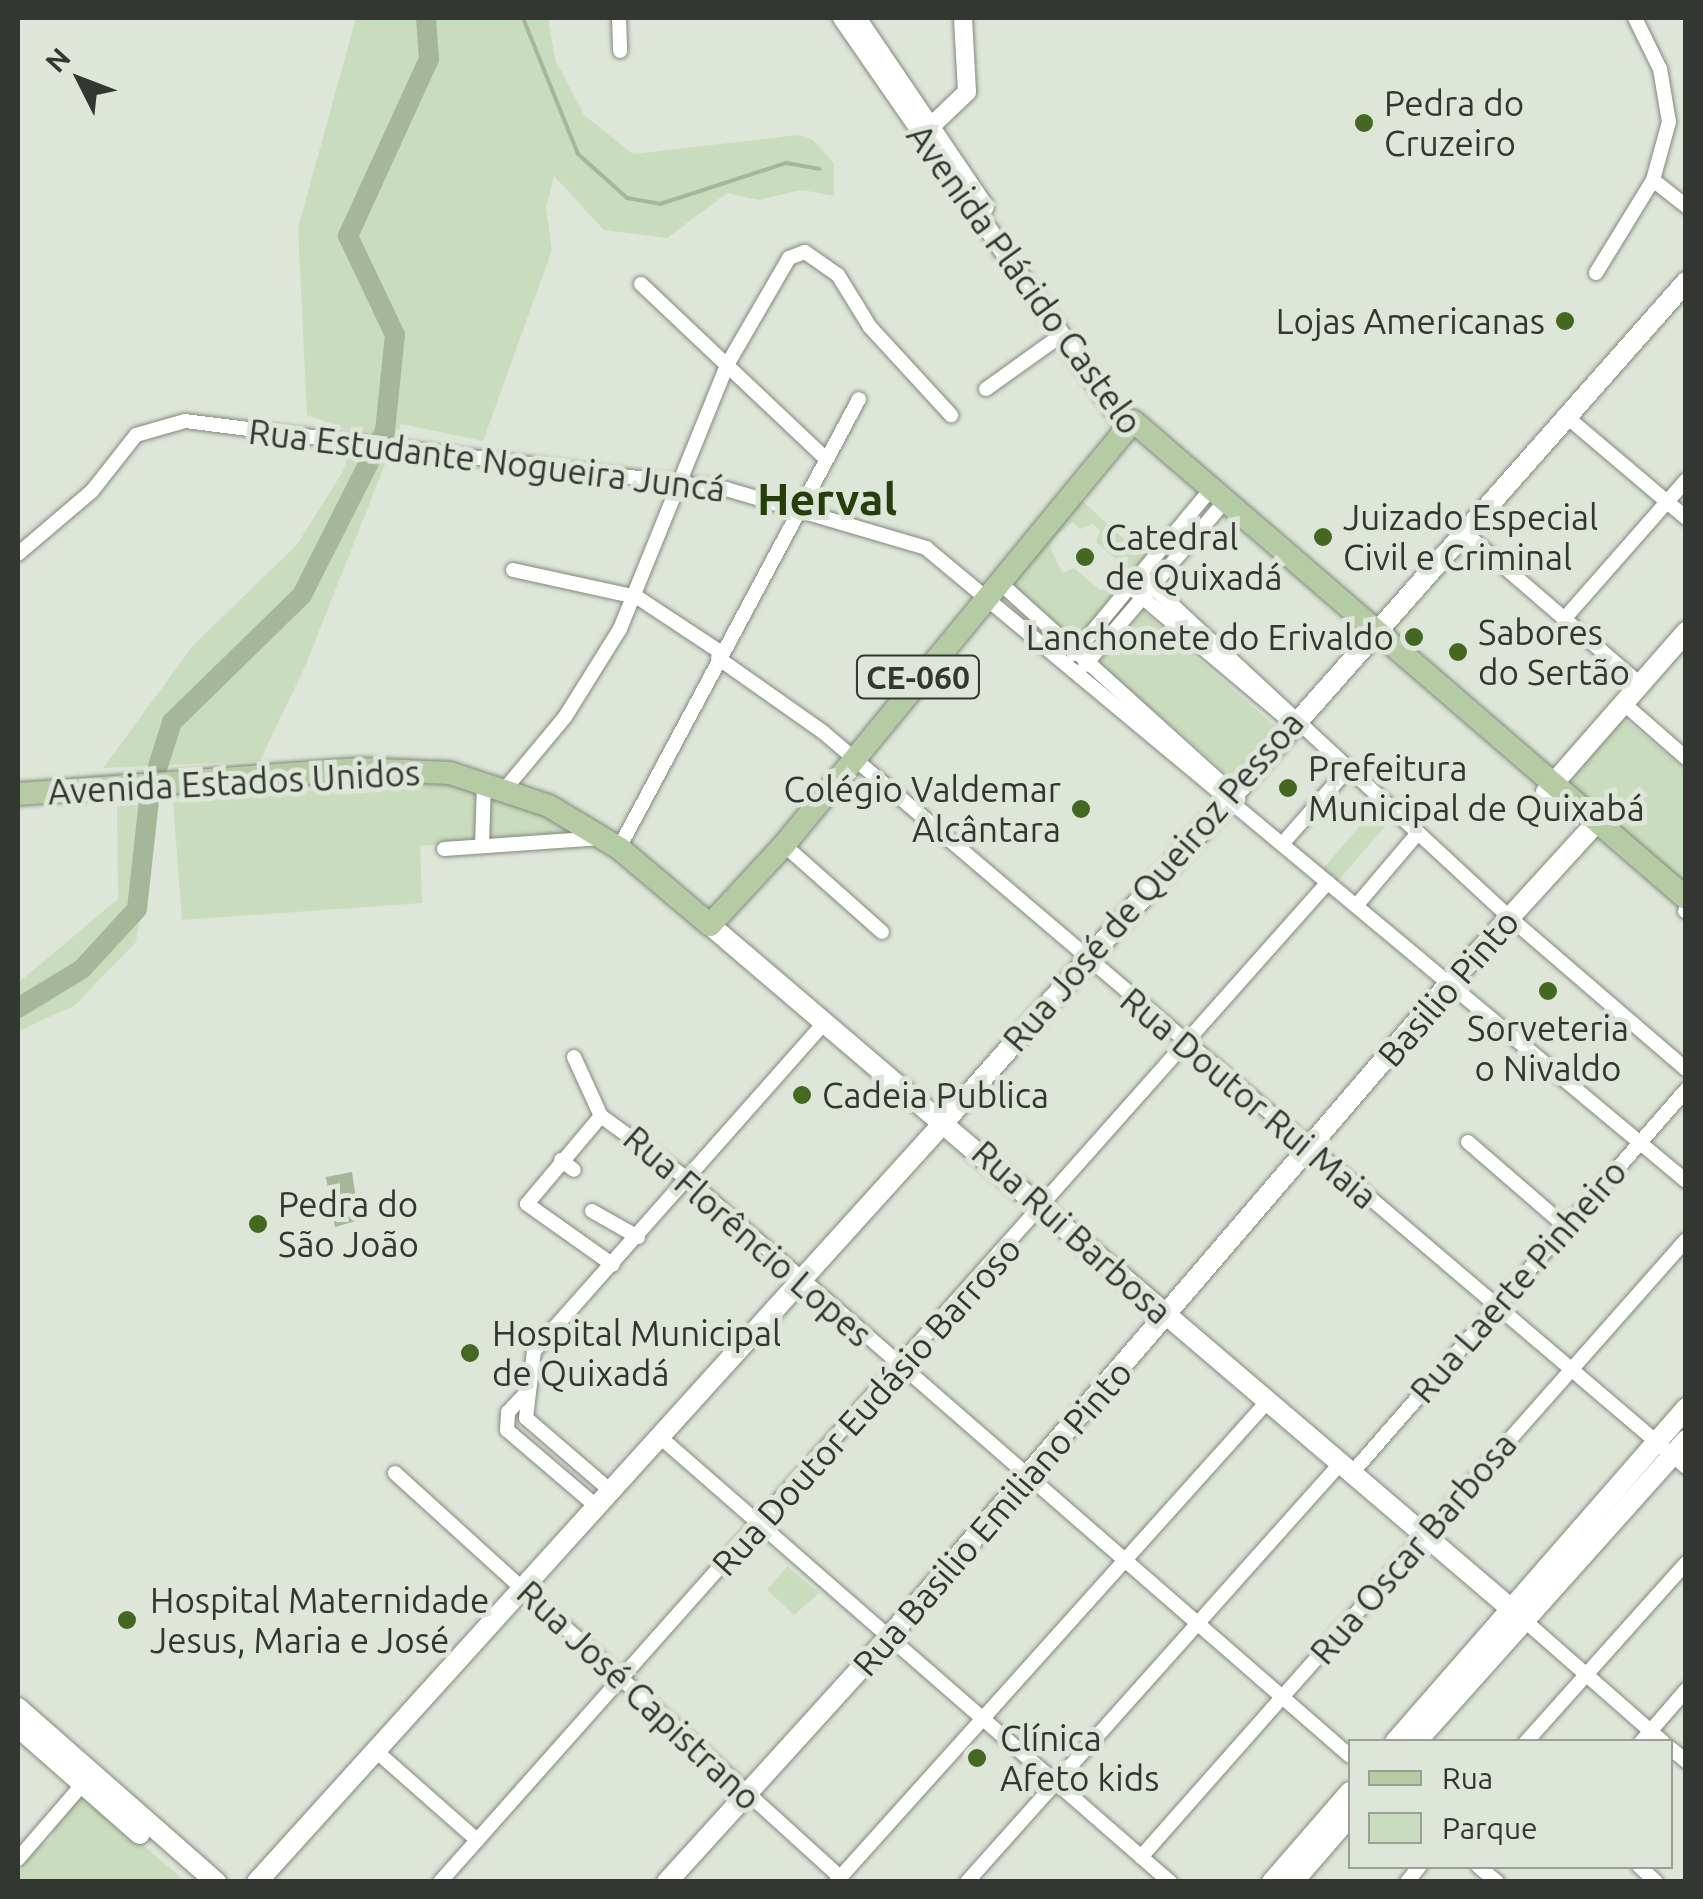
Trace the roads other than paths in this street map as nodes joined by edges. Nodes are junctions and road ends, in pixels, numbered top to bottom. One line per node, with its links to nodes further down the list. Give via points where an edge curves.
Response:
1 (620, 18): 6 (street)
2 (842, 18): 7 (street, Avenida Plácido Castelo)
3 (857, 18): 7 (street, Avenida Plácido Castelo)
4 (963, 18): 8 (street, via 967,92)
5 (1636, 18): 9 (street, via 1668,98)
6 (620, 51)
7 (872, 52): 8 (street, Avenida Plácido Castelo)
8 (925, 131): 11 (street, Avenida Plácido Castelo)
9 (1653, 180): 10 (street); 12 (street)
10 (1686, 206)
11 (1012, 257): 15 (street, Avenida Plácido Castelo); 16 (street, Avenida Plácido Castelo)
12 (1596, 273)
13 (1686, 282): 21 (main road, Rua José de Queiroz Pessoa)
14 (640, 284): 17 (street)
15 (1060, 336): 16 (street, Avenida Plácido Castelo); 18 (street)
16 (1082, 358): 22 (street, Avenida Plácido Castelo)
17 (726, 366): 20 (street, via 784,264 794,254 812,255 838,275 870,328); 23 (street); 25 (street)
18 (986, 389)
19 (859, 399): 23 (street)
20 (951, 415)
21 (1567, 417): 27 (street); 30 (main road, Rua José de Queiroz Pessoa)
22 (1130, 425): 26 (main road, Avenida Plácido Castelo); 34 (main road, CE-060)
23 (826, 460): 28 (street)
24 (1686, 480): 27 (street)
25 (682, 482): 28 (street, Rua Estudante Nogueira Juncá); 31 (street, Rua Estudante Nogueira Juncá, via 168,422 136,435 92,491); 37 (street)
26 (1214, 500): 33 (street); 36 (street); 40 (main road, Avenida Plácido Castelo)
27 (1667, 502): 29 (street); 38 (street)
28 (799, 512): 34 (street, Rua Estudante Nogueira Juncá, via 926,548); 41 (street)
29 (1686, 518)
30 (1465, 533): 38 (street); 40 (main road, Rua José de Queiroz Pessoa)
31 (18, 554)
32 (513, 570): 37 (street, Rua Doutor Rui Maia)
33 (1140, 575): 35 (street); 36 (street)
34 (992, 588): 42 (street); 43 (street); 47 (main road, CE-060)
35 (1130, 588): 36 (street); 42 (street)
36 (1148, 592): 42 (street); 46 (street)
37 (637, 597): 41 (street, Rua Doutor Rui Maia); 51 (street, via 574,704)
38 (1564, 619): 44 (street)
39 (1686, 632): 44 (main road)
40 (1371, 634): 46 (main road, Rua José de Queiroz Pessoa); 52 (main road, Avenida Plácido Castelo)
41 (719, 655): 47 (street, Rua Doutor Rui Maia); 58 (street)
42 (1083, 655): 43 (street); 54 (street)
43 (1072, 668): 54 (street)
44 (1640, 684): 45 (main road)
45 (1622, 702): 48 (street); 52 (main road)
46 (1297, 724): 49 (street); 54 (main road, Rua José de Queiroz Pessoa)
47 (851, 757): 59 (main road, CE-060); 69 (street, Rua Doutor Rui Maia)
48 (1686, 758)
49 (1347, 770): 56 (street); 57 (street)
50 (450, 773): 51 (main road, Rua Rui Barbosa); 53 (main road, Avenida Estados Unidos, via 359,768)
51 (494, 785): 58 (main road, Rua Rui Barbosa); 60 (street)
52 (1549, 788): 55 (main road, Avenida Plácido Castelo)
53 (18, 794)
54 (1234, 798): 57 (street); 69 (main road, Rua José de Queiroz Pessoa)
55 (1593, 826): 63 (main road, Avenida Plácido Castelo); 65 (main road, Avenida Plácido Castelo); 66 (main road, Basilio Pinto)
56 (1418, 833): 64 (street); 66 (street)
57 (1283, 842): 62 (street)
58 (611, 843): 60 (street); 67 (main road, Rua Rui Barbosa)
59 (784, 845): 67 (main road, CE-060); 68 (street)
60 (482, 846): 61 (street)
61 (444, 849)
62 (1328, 882): 64 (street); 72 (street, Rua Doutor Eudásio Barroso)
63 (1686, 898)
64 (1356, 906): 70 (street)
65 (1686, 911)
66 (1509, 918): 70 (main road, Basilio Pinto); 74 (street)
67 (710, 925): 71 (main road, Rua Rui Barbosa)
68 (882, 932)
69 (1084, 958): 72 (street, Rua Doutor Rui Maia); 77 (main road, Rua José de Queiroz Pessoa)
70 (1448, 985): 79 (street); 80 (main road, Basilio Pinto)
71 (823, 1024): 77 (main road, Rua Rui Barbosa); 83 (street)
72 (1186, 1042): 80 (street, Rua Doutor Rui Maia); 85 (street, Rua Doutor Eudásio Barroso)
73 (574, 1057): 76 (street, Rua Florêncio Lopes)
74 (1686, 1069)
75 (1686, 1090): 79 (street, Rua Laerte Pinheiro)
76 (601, 1116): 81 (street); 83 (street, Rua Florêncio Lopes)
77 (946, 1120): 85 (main road, Rua Rui Barbosa); 91 (main road, Rua José de Queiroz Pessoa)
78 (1468, 1142): 87 (street)
79 (1639, 1142): 84 (street); 87 (street, Rua Laerte Pinheiro)
80 (1309, 1149): 92 (street, Rua Doutor Rui Maia); 93 (main road, Rua Basilio Emiliano Pinto)
81 (561, 1160): 82 (street); 90 (street, via 528,1208)
82 (574, 1170)
83 (686, 1178): 88 (street); 91 (street, Rua Florêncio Lopes)
84 (1686, 1181)
85 (1044, 1208): 93 (main road, Rua Rui Barbosa); 94 (street, Rua Doutor Eudásio Barroso)
86 (592, 1210): 88 (street)
87 (1565, 1226): 92 (street, Rua Laerte Pinheiro)
88 (638, 1237): 90 (street)
89 (1686, 1240): 95 (street, Rua Oscar Barbosa)
90 (613, 1264): 96 (street, via 537,1344)
91 (802, 1279): 94 (street, Rua Florêncio Lopes); 99 (main road, Rua José de Queiroz Pessoa)
92 (1494, 1306): 95 (street, Rua Doutor Rui Maia); 102 (street, Rua Laerte Pinheiro)
93 (1167, 1318): 97 (main road, Rua Rui Barbosa); 104 (main road, Rua Basilio Emiliano Pinto)
94 (900, 1368): 104 (street, Rua Florêncio Lopes); 106 (street, Rua Doutor Eudásio Barroso)
95 (1570, 1371): 100 (street, Rua Doutor Rui Maia); 107 (street, Rua Oscar Barbosa)
96 (526, 1393): 105 (street, via 523,1412 530,1426); 105 (street, via 508,1412 507,1430)
97 (1267, 1402): 102 (main road, Rua Rui Barbosa); 108 (street)
98 (1686, 1408): 100 (main road)
99 (660, 1437): 105 (main road, Rua José de Queiroz Pessoa); 106 (street)
100 (1655, 1441): 101 (street, Rua Doutor Rui Maia); 111 (main road)
101 (1681, 1455): 111 (main road)
102 (1346, 1469): 107 (main road, Rua Rui Barbosa); 112 (street, Rua Laerte Pinheiro)
103 (394, 1473): 110 (street, Rua José Capistrano)
104 (1026, 1478): 108 (street, Rua Florêncio Lopes); 113 (main road, Rua Basilio Emiliano Pinto)
105 (604, 1499): 110 (main road, Rua José de Queiroz Pessoa)
106 (760, 1524): 113 (street); 115 (street, Rua Doutor Eudásio Barroso)
107 (1426, 1534): 111 (main road, Rua Rui Barbosa); 117 (street, Rua Oscar Barbosa)
108 (1124, 1562): 112 (street, Rua Florêncio Lopes); 119 (street)
109 (1686, 1563): 114 (street)
110 (525, 1590): 115 (street, Rua José Capistrano); 125 (main road, Rua José de Queiroz Pessoa)
111 (1517, 1614): 114 (street, Rua Rui Barbosa); 122 (main road); 123 (main road)
112 (1198, 1627): 117 (street, Rua Florêncio Lopes); 128 (street, Rua Laerte Pinheiro)
113 (889, 1638): 119 (street); 130 (main road, Rua Basilio Emiliano Pinto)
114 (1585, 1673): 121 (street, Rua Rui Barbosa); 124 (street)
115 (621, 1678): 130 (street, Rua José Capistrano); 132 (street, Rua Doutor Eudásio Barroso)
116 (1686, 1690): 121 (street)
117 (1282, 1698): 126 (street, Rua Florêncio Lopes); 133 (street, Rua Oscar Barbosa)
118 (18, 1708): 127 (main road)
119 (981, 1717): 128 (street); 135 (street)
120 (18, 1727): 127 (main road)
121 (1646, 1736)
122 (1398, 1739)
123 (1418, 1739)
124 (1529, 1739)
125 (376, 1751): 132 (street); 138 (main road, Rua José de Queiroz Pessoa)
126 (1348, 1754)
127 (87, 1779): 134 (street); 136 (main road); 137 (main road)
128 (1056, 1786): 133 (street); 141 (street, Rua Laerte Pinheiro)
129 (1348, 1794): 143 (main road)
130 (747, 1795): 135 (street, Rua José Capistrano); 140 (main road, Rua Basilio Emiliano Pinto)
131 (1348, 1818): 144 (main road)
132 (477, 1840): 139 (street, Rua Doutor Eudásio Barroso)
133 (1141, 1857): 142 (street)
134 (18, 1859)
135 (838, 1879)
136 (197, 1882)
137 (216, 1882)
138 (258, 1882)
139 (440, 1882)
140 (667, 1882)
141 (967, 1882)
142 (1170, 1882)
143 (1272, 1882)
144 (1293, 1882)

